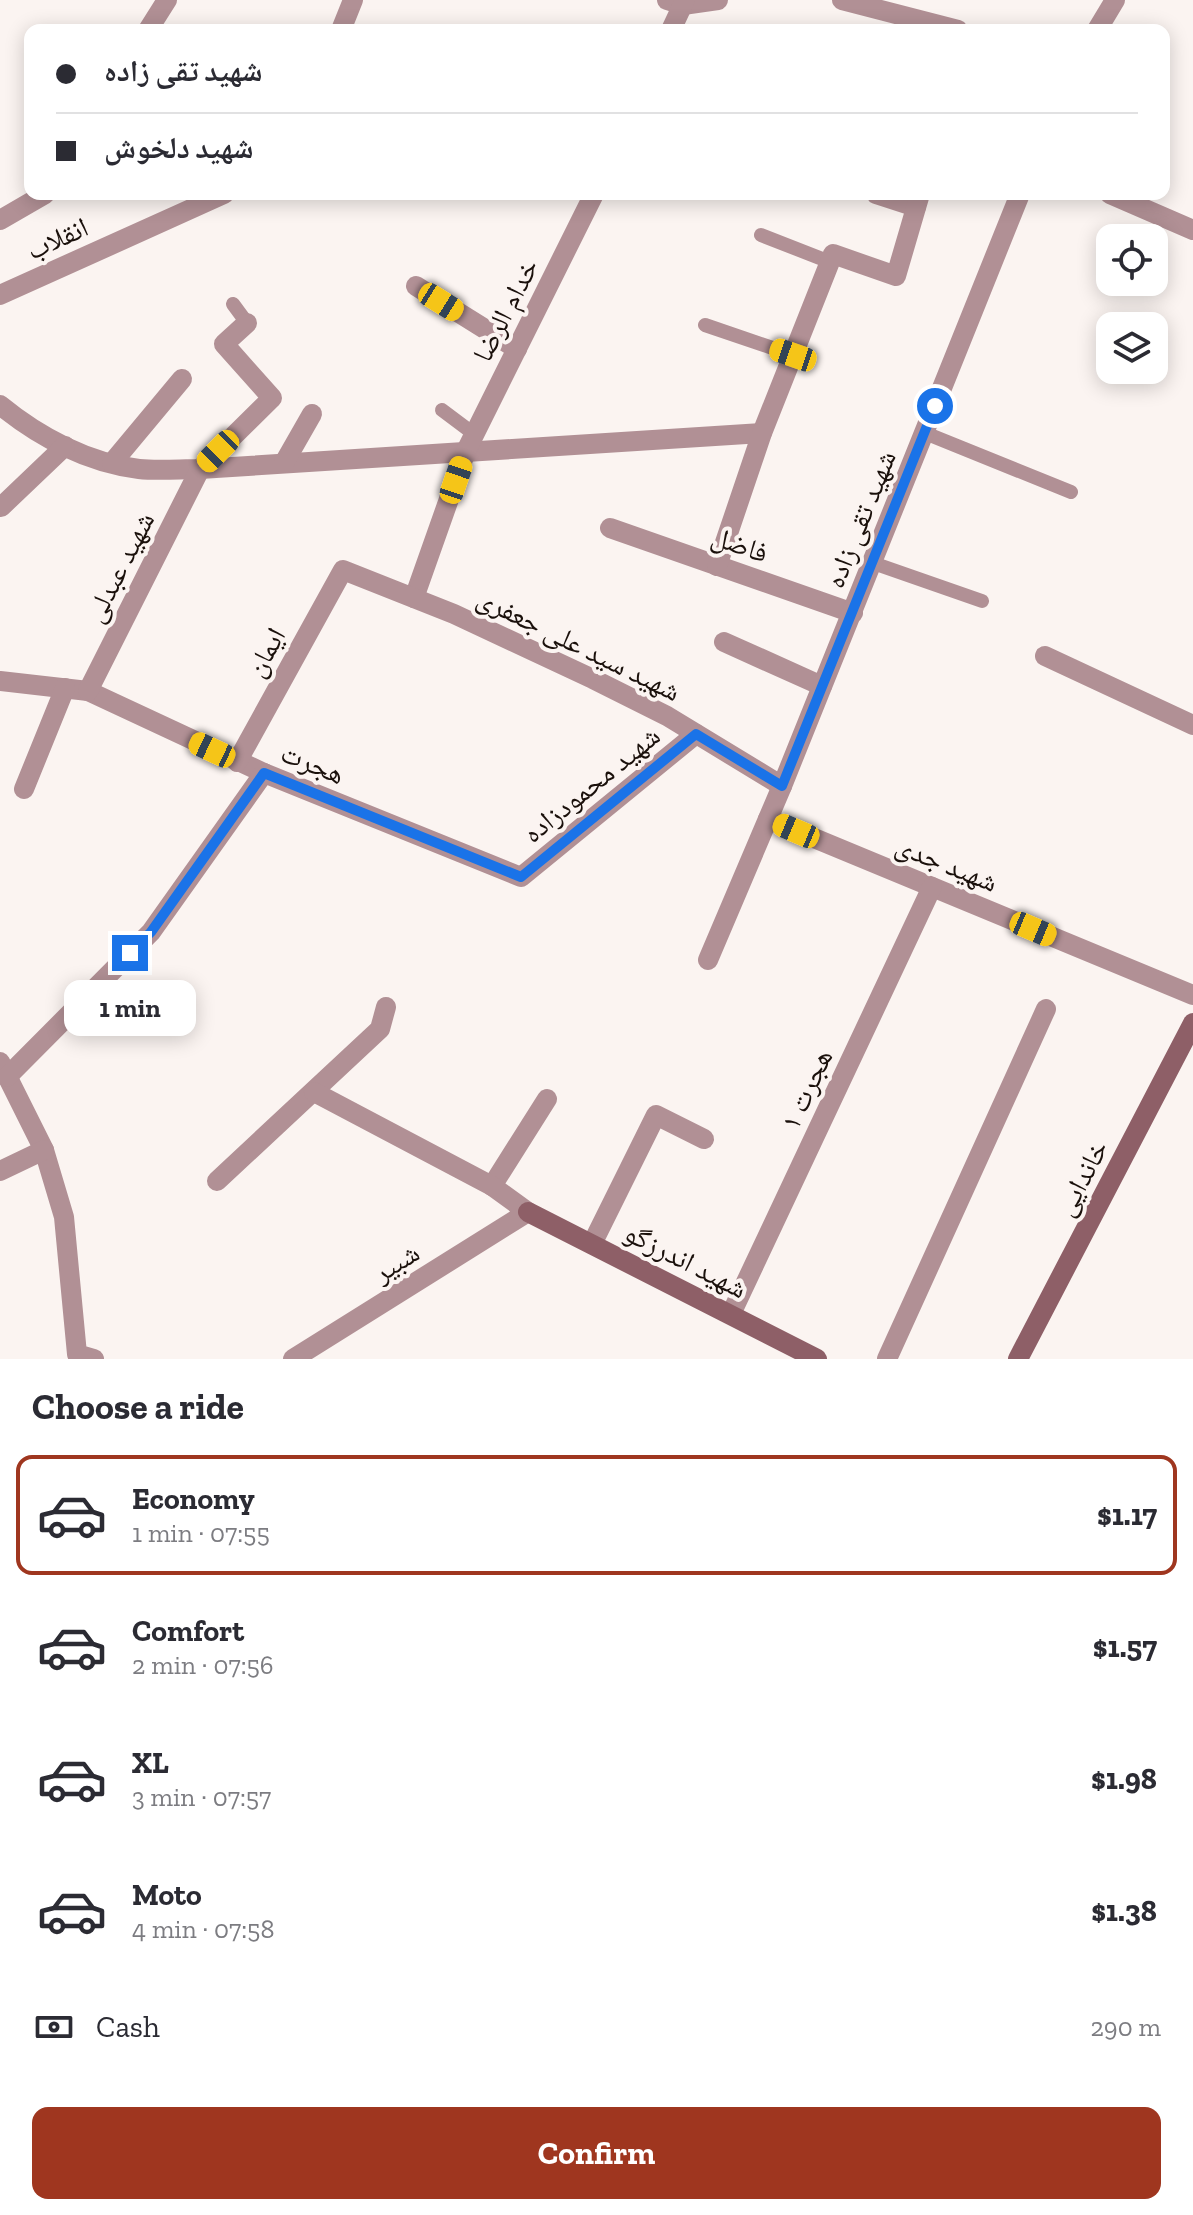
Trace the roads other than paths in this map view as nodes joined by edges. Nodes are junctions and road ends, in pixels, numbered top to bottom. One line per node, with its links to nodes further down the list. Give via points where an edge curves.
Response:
1 (167, 0): 7 (street)
2 (353, 0): 8 (street)
3 (718, 0): 6 (street)
4 (842, 0): 10 (street)
5 (1115, 0): 11 (street)
6 (678, 2): 9 (street)
7 (152, 24)
8 (343, 24)
9 (672, 24)
10 (935, 24)
11 (1101, 24)
12 (35, 200): 18 (street)
13 (210, 200): 23 (street, انقلاب)
14 (591, 200): 27 (street, خدام الرضا)
15 (918, 200): 21 (street, via 896,276 833,254)
16 (1018, 200): 34 (street, شهید تقی زاده)
17 (1124, 200): 19 (street)
18 (0, 220)
19 (1193, 230)
20 (761, 235): 21 (lane)
21 (830, 262): 28 (street)
22 (416, 286): 27 (street)
23 (2, 291)
24 (233, 304): 25 (lane)
25 (247, 323): 39 (street, شهید عبدلی, via 224,344 272,398)
26 (705, 325): 28 (lane)
27 (517, 349): 35 (street, خدام الرضا)
28 (793, 355): 33 (street)
29 (182, 379): 37 (street)
30 (0, 405): 36 (street)
31 (442, 410): 35 (lane)
32 (312, 414): 38 (street)
33 (762, 433): 35 (street); 44 (street)
34 (925, 433): 40 (lane); 43 (street, شهید تقی زاده)
35 (470, 442): 38 (street); 46 (street, خدام الرضا)
36 (65, 446): 37 (street); 41 (street)
37 (112, 463): 39 (street, via 139,469)
38 (284, 463): 39 (street)
39 (200, 469): 54 (street, شهید عبدلی)
40 (1071, 492)
41 (1, 507)
42 (610, 528): 44 (street, فاضل)
43 (873, 563): 47 (lane); 48 (street, شهید تقی زاده)
44 (717, 566): 48 (street, فاضل)
45 (343, 570): 46 (street, شهید سید علی جعفری); 57 (street, ایمان)
46 (414, 598): 56 (street, شهید سید علی جعفری, via 593,679)
47 (982, 601)
48 (853, 613): 52 (street, شهید تقی زاده)
49 (724, 642): 52 (street)
50 (1045, 656): 55 (street)
51 (0, 681): 53 (street, هجرت)
52 (822, 686): 59 (street, شهید تقی زاده)
53 (65, 688): 54 (street, هجرت); 60 (street)
54 (88, 691): 57 (street, هجرت)
55 (1193, 725)
56 (696, 734): 59 (street, شهید سید علی جعفری); 62 (street, شهید محمودزاده)
57 (237, 762): 58 (street, هجرت)
58 (264, 773): 62 (street, هجرت); 70 (street, via 151,932)
59 (782, 786): 61 (street, شهید تقی زاده)
60 (24, 789)
61 (768, 819): 63 (street, شهید جدی); 64 (street, شهید تقی زاده)
62 (521, 877)
63 (932, 887): 65 (street, شهید جدی); 80 (street, هجرت ۱)
64 (708, 960)
65 (1193, 995)
66 (386, 1007): 71 (street, via 380,1029)
67 (1046, 1009): 84 (street)
68 (1193, 1023): 69 (main road, خاندایی)
69 (1188, 1048): 85 (main road, خاندایی)
70 (4, 1070): 74 (street)
71 (314, 1092): 76 (street); 77 (street)
72 (547, 1099): 77 (street)
73 (704, 1139): 79 (street, via 656,1115)
74 (44, 1150): 75 (street); 81 (street, via 64,1217)
75 (0, 1171)
76 (217, 1181)
77 (492, 1186): 78 (street)
78 (528, 1212): 79 (main road, شهید اندرزگو); 82 (street, شبیر)
79 (592, 1244): 80 (main road, شهید اندرزگو)
80 (731, 1314): 83 (main road, شهید اندرزگو)
81 (85, 1356)
82 (293, 1359)
83 (817, 1359)
84 (887, 1359)
85 (1018, 1359)

